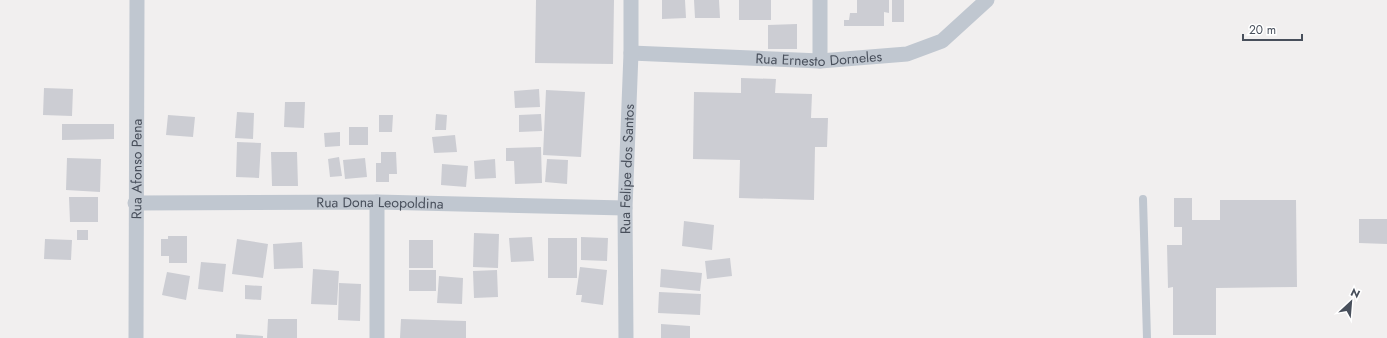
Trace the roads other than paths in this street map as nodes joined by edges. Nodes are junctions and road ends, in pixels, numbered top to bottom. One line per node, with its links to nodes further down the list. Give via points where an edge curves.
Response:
1 (137, 0): 9 (street, Rua Afonso Pena)
2 (631, 0): 5 (street, Rua Felipe dos Santos)
3 (820, 0): 6 (street)
4 (987, 0): 6 (street, Rua Ernesto Dorneles, via 942,41 907,54)
5 (632, 53): 6 (street, Rua Ernesto Dorneles); 10 (street, Rua Felipe dos Santos)
6 (820, 61)
7 (1143, 199): 14 (lane)
8 (378, 202): 9 (street, Rua Dona Leopoldina); 10 (street, Rua Dona Leopoldina); 12 (street)
9 (136, 203): 11 (street, Rua Afonso Pena)
10 (625, 208): 13 (street, Rua Felipe dos Santos)
11 (136, 338)
12 (377, 338)
13 (626, 338)
14 (1147, 338)

